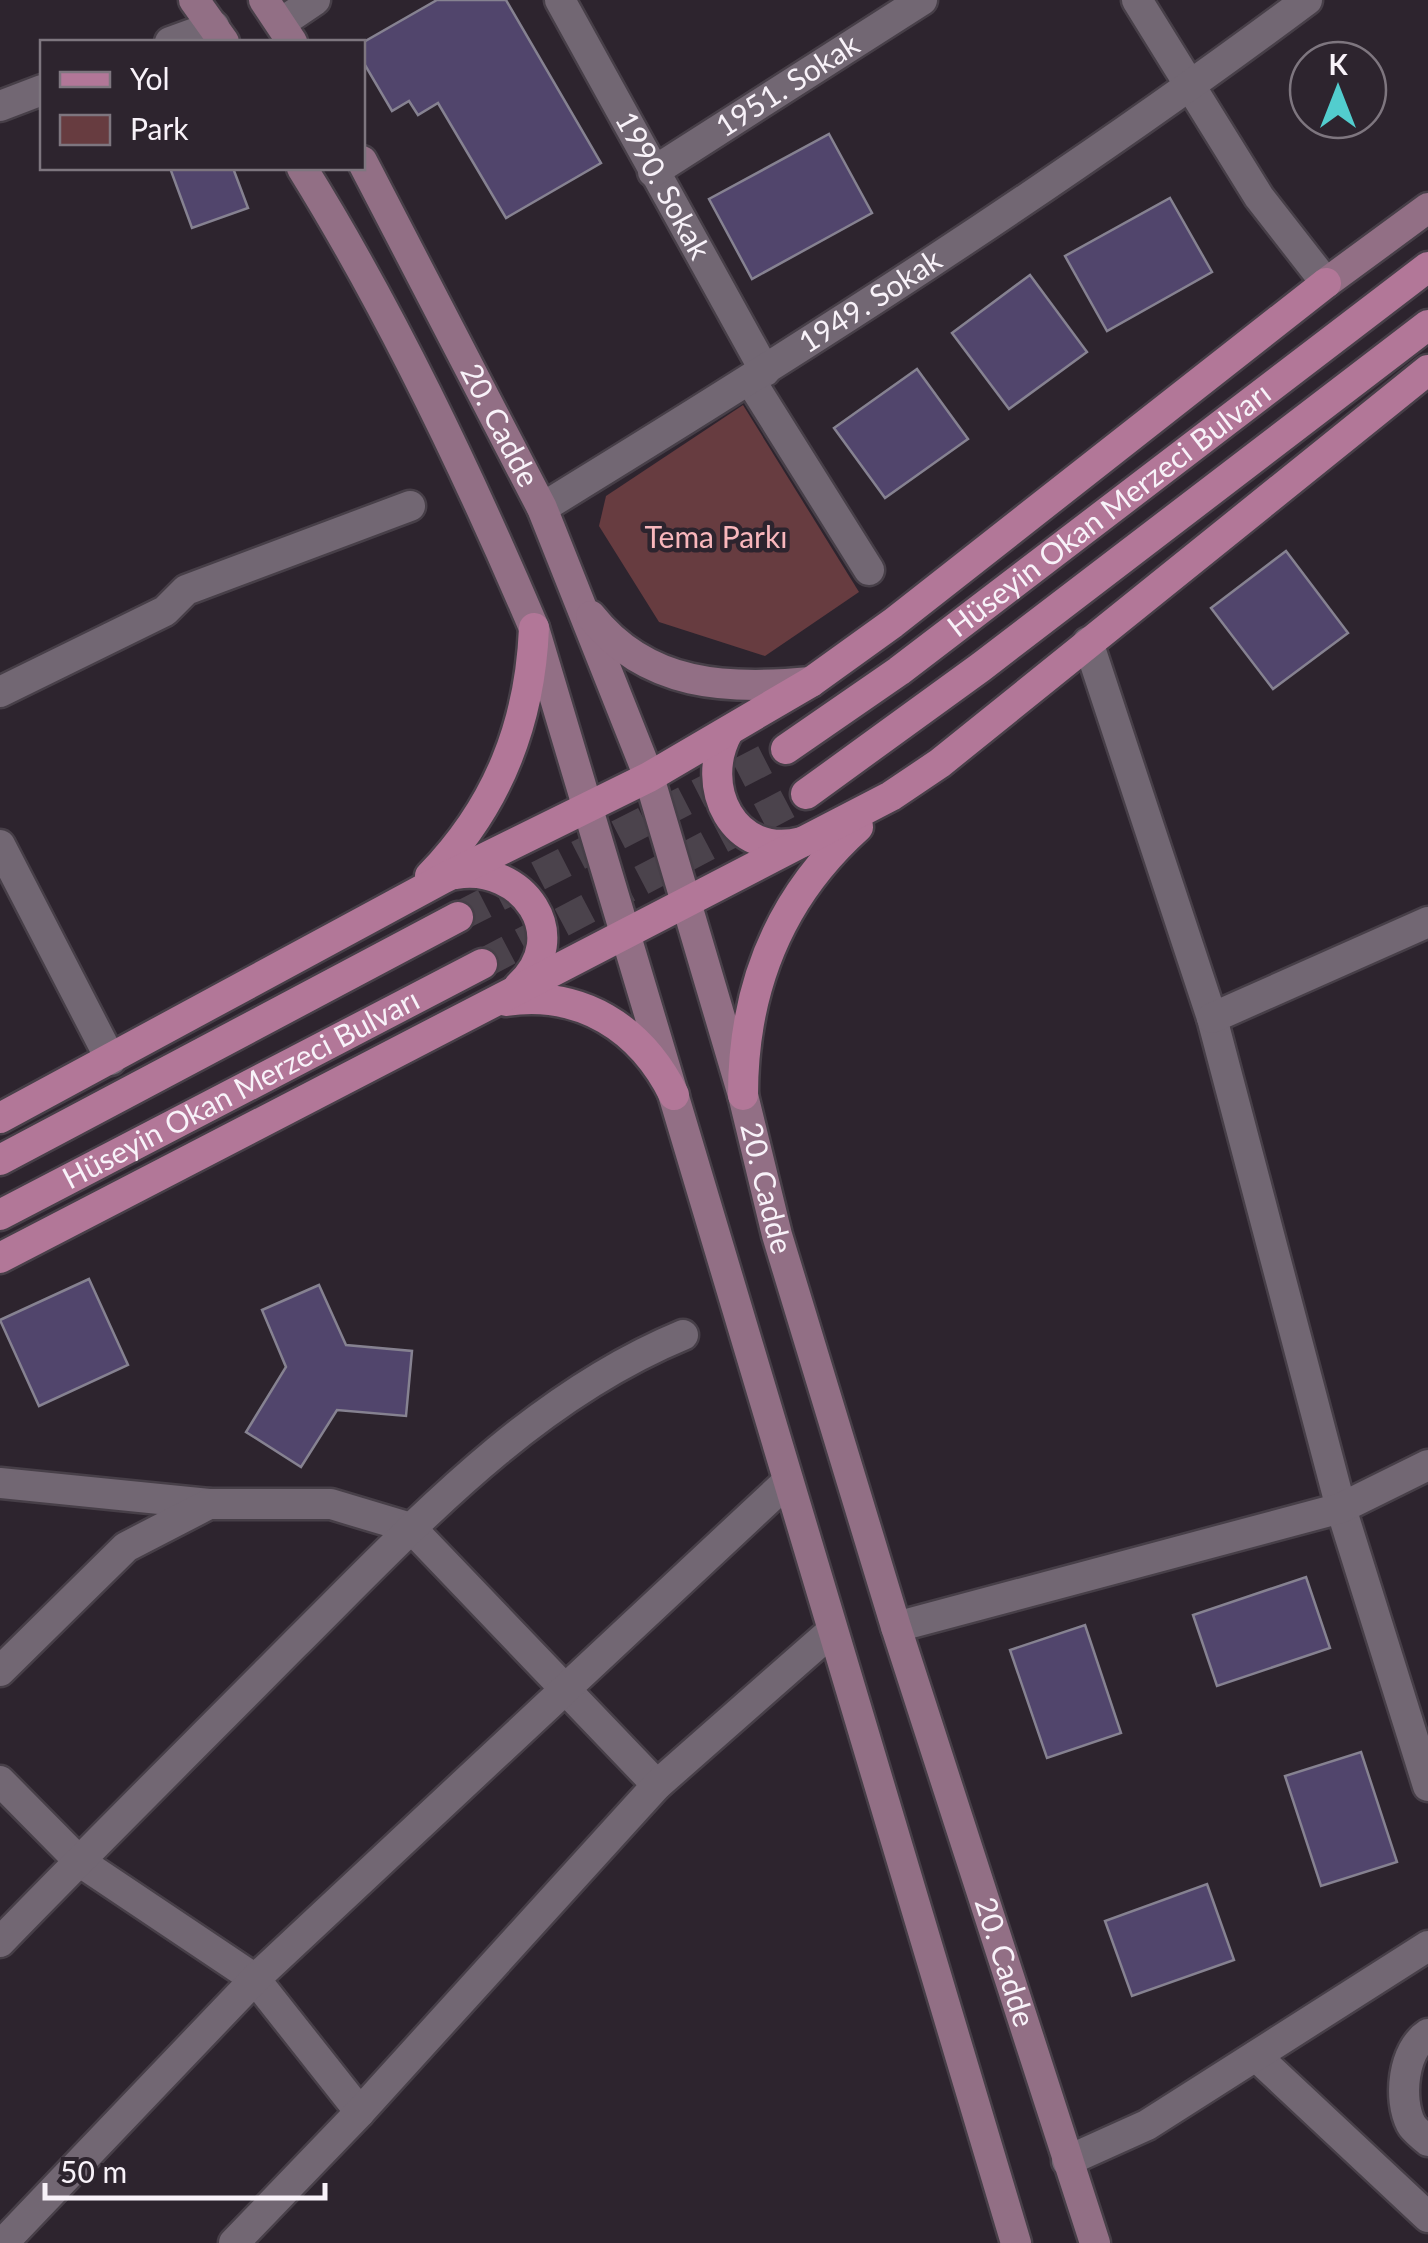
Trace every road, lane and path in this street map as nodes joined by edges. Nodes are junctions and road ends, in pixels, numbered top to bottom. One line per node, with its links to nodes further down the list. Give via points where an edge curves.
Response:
1 (194, 0): 8 (street)
2 (315, 0): 7 (street)
3 (560, 0): 15 (street, 1990. Sokak)
4 (922, 0): 15 (street, 1951. Sokak)
5 (1137, 0): 10 (street)
6 (1307, 0): 10 (street, 1949. Sokak)
7 (279, 22)
8 (219, 34): 9 (street)
9 (182, 40)
10 (1194, 85): 18 (street, via 1260,197); 21 (street, 1949. Sokak)
11 (40, 91): 12 (street)
12 (0, 106)
13 (365, 167): 23 (street, 20. Cadde)
14 (303, 170): 26 (street, 20. Cadde, via 348,242)
15 (653, 172): 21 (street, 1990. Sokak)
16 (1428, 208): 18 (street)
17 (1428, 266): 31 (main road, Hüseyin Okan Merzeci Bulvarı, via 915,659)
18 (1326, 283): 28 (main road)
19 (1428, 324): 33 (main road, Hüseyin Okan Merzeci Bulvarı)
20 (1428, 370): 27 (main road)
21 (758, 376): 23 (street, 1949. Sokak); 24 (street, 1990. Sokak)
22 (410, 506): 29 (street, via 186,590 165,612)
23 (542, 508): 25 (street, 20. Cadde)
24 (870, 570)
25 (577, 598): 28 (street, via 623,648 683,679 745,688); 32 (street, 20. Cadde)
26 (534, 628): 35 (street, 20. Cadde); 39 (main road, via 528,697 508,763 451,854)
27 (1088, 642): 34 (main road); 47 (street)
28 (811, 682): 30 (main road)
29 (0, 692)
30 (728, 732): 32 (main road); 36 (main road, via 714,767 731,819 759,839)
31 (786, 749)
32 (648, 776): 35 (main road); 40 (street, 20. Cadde)
33 (806, 794)
34 (891, 796): 36 (main road); 49 (main road, via 827,855 782,921 754,991)
35 (587, 806): 38 (main road); 43 (street, 20. Cadde)
36 (810, 840): 40 (main road)
37 (0, 845): 48 (street)
38 (442, 879): 39 (main road); 45 (main road, via 493,875 533,906 541,956)
39 (400, 903): 48 (main road)
40 (688, 904): 43 (main road); 49 (street, 20. Cadde)
41 (458, 917): 52 (main road, Hüseyin Okan Merzeci Bulvarı)
42 (1428, 922): 47 (street)
43 (628, 936): 45 (main road); 50 (street, 20. Cadde)
44 (482, 964): 53 (main road, Hüseyin Okan Merzeci Bulvarı)
45 (517, 988): 46 (main road)
46 (469, 1012): 50 (main road, via 526,998 583,1006 630,1034); 54 (main road)
47 (1212, 1018): 60 (street)
48 (111, 1060): 51 (main road)
49 (743, 1094): 62 (street, 20. Cadde, via 777,1236)
50 (674, 1095): 57 (street, 20. Cadde)
51 (0, 1118)
52 (0, 1160)
53 (0, 1215)
54 (0, 1258)
55 (683, 1335): 61 (street, via 627,1358 547,1410)
56 (1428, 1465): 60 (street)
57 (788, 1481): 63 (street, 20. Cadde); 65 (street)
58 (0, 1483): 59 (street)
59 (209, 1504): 61 (street, via 331,1504); 64 (street, via 126,1547)
60 (1341, 1508): 62 (street); 68 (street)
61 (411, 1528): 65 (street); 69 (street)
62 (896, 1627): 77 (street, 20. Cadde)
63 (832, 1631): 67 (street); 81 (street, 20. Cadde)
64 (0, 1671)
65 (565, 1686): 67 (street); 72 (street)
66 (0, 1781): 69 (street)
67 (657, 1785): 75 (street)
68 (1428, 1786)
69 (79, 1861): 70 (street); 72 (street)
70 (0, 1942)
71 (1428, 1946): 74 (street)
72 (254, 1980): 75 (street); 79 (street)
73 (1428, 2034): 76 (street, via 1402,2081 1411,2125)
74 (1256, 2056): 77 (street, via 1146,2125); 78 (street)
75 (360, 2112): 80 (street)
76 (1428, 2141)
77 (1067, 2161): 82 (street, 20. Cadde)
78 (1428, 2217)
79 (4, 2243)
80 (234, 2243)
81 (1016, 2243)
82 (1095, 2243)

